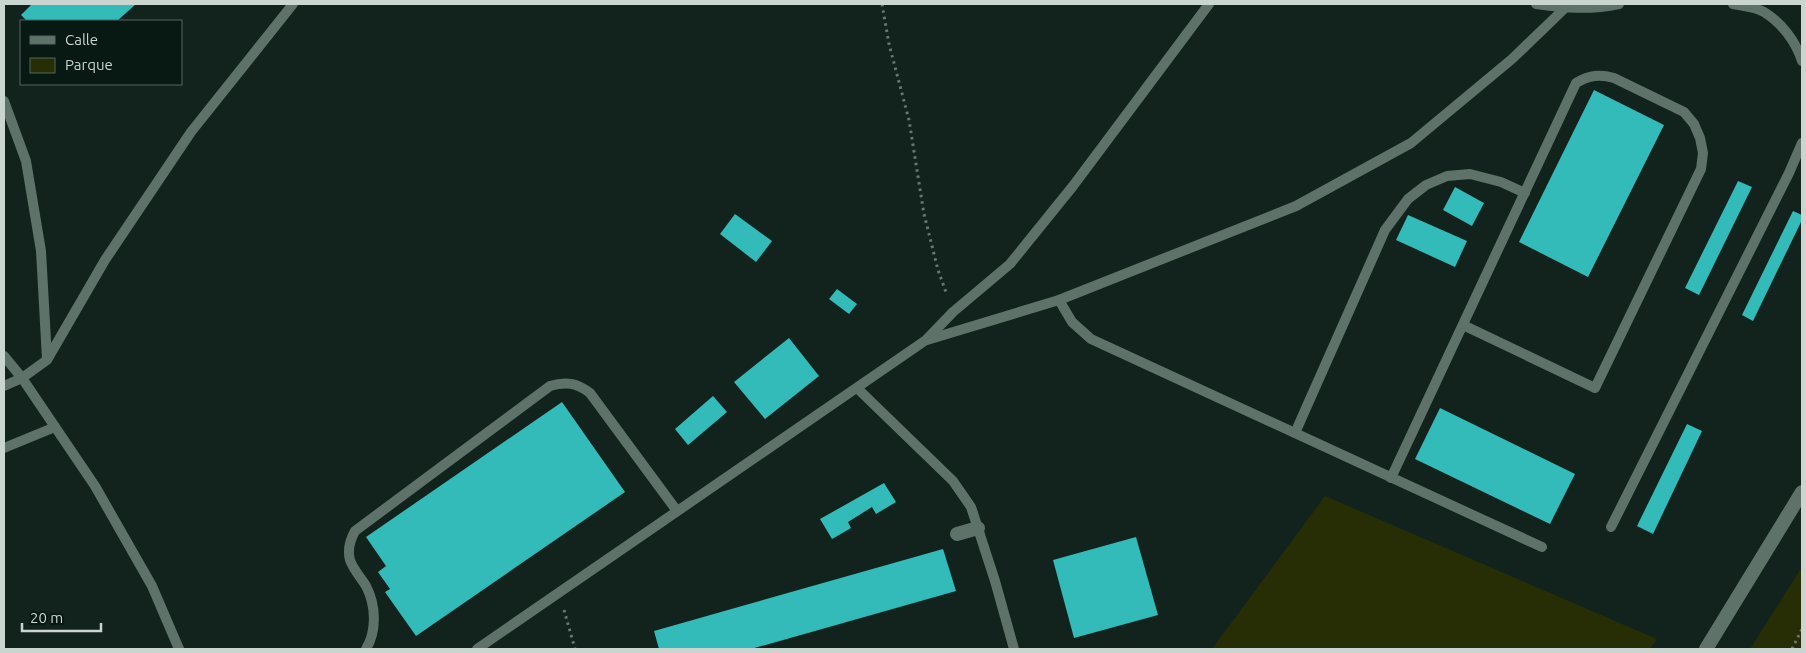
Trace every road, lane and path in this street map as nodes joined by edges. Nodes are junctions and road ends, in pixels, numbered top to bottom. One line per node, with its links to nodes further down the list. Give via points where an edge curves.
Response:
1 (293, 4): 17 (lane, via 191,132 105,260)
2 (882, 4): 13 (path, via 888,44 909,120 924,214)
3 (1209, 4): 13 (lane, via 1010,264)
4 (1536, 4): 7 (lane)
5 (1618, 4): 7 (lane)
6 (1733, 4): 8 (lane, via 1763,12 1784,29 1799,50)
7 (1565, 8): 12 (lane, via 1512,59 1411,143 1296,206)
8 (1802, 61)
9 (4, 101): 17 (lane, via 26,161 40,242)
10 (1802, 143): 27 (lane)
11 (1525, 193): 14 (lane); 14 (lane, via 1576,83 1585,78 1604,75 1614,78 1684,112 1700,138 1703,153 1701,169 1595,388); 22 (lane, via 1502,182 1470,174 1447,176 1426,185 1408,199 1385,230)
12 (1058, 300): 15 (lane); 22 (lane, via 1072,322 1091,339)
13 (953, 312): 15 (lane)
14 (1463, 324): 24 (lane)
15 (926, 340): 20 (lane)
16 (4, 356): 18 (lane)
17 (47, 360): 18 (lane)
18 (22, 378): 19 (lane); 21 (lane)
19 (4, 386)
20 (858, 389): 26 (lane); 28 (lane, via 953,481 971,507)
21 (55, 427): 23 (lane); 33 (lane, via 95,486 152,586)
22 (1295, 434): 24 (lane)
23 (4, 448)
24 (1392, 478): 30 (lane)
25 (1802, 492): 38 (street)
26 (677, 510): 31 (lane); 34 (lane, via 590,393 571,383 550,386 356,531 350,540 350,562 367,588 373,607 374,626)
27 (1611, 527)
28 (978, 528): 29 (street); 37 (lane)
29 (957, 534)
30 (1542, 547)
31 (555, 597): 35 (lane); 36 (path, via 563,607)
32 (1802, 630): 39 (path)
33 (179, 649)
34 (366, 649)
35 (477, 649)
36 (575, 649)
37 (1014, 649)
38 (1706, 649)
39 (1792, 649)

